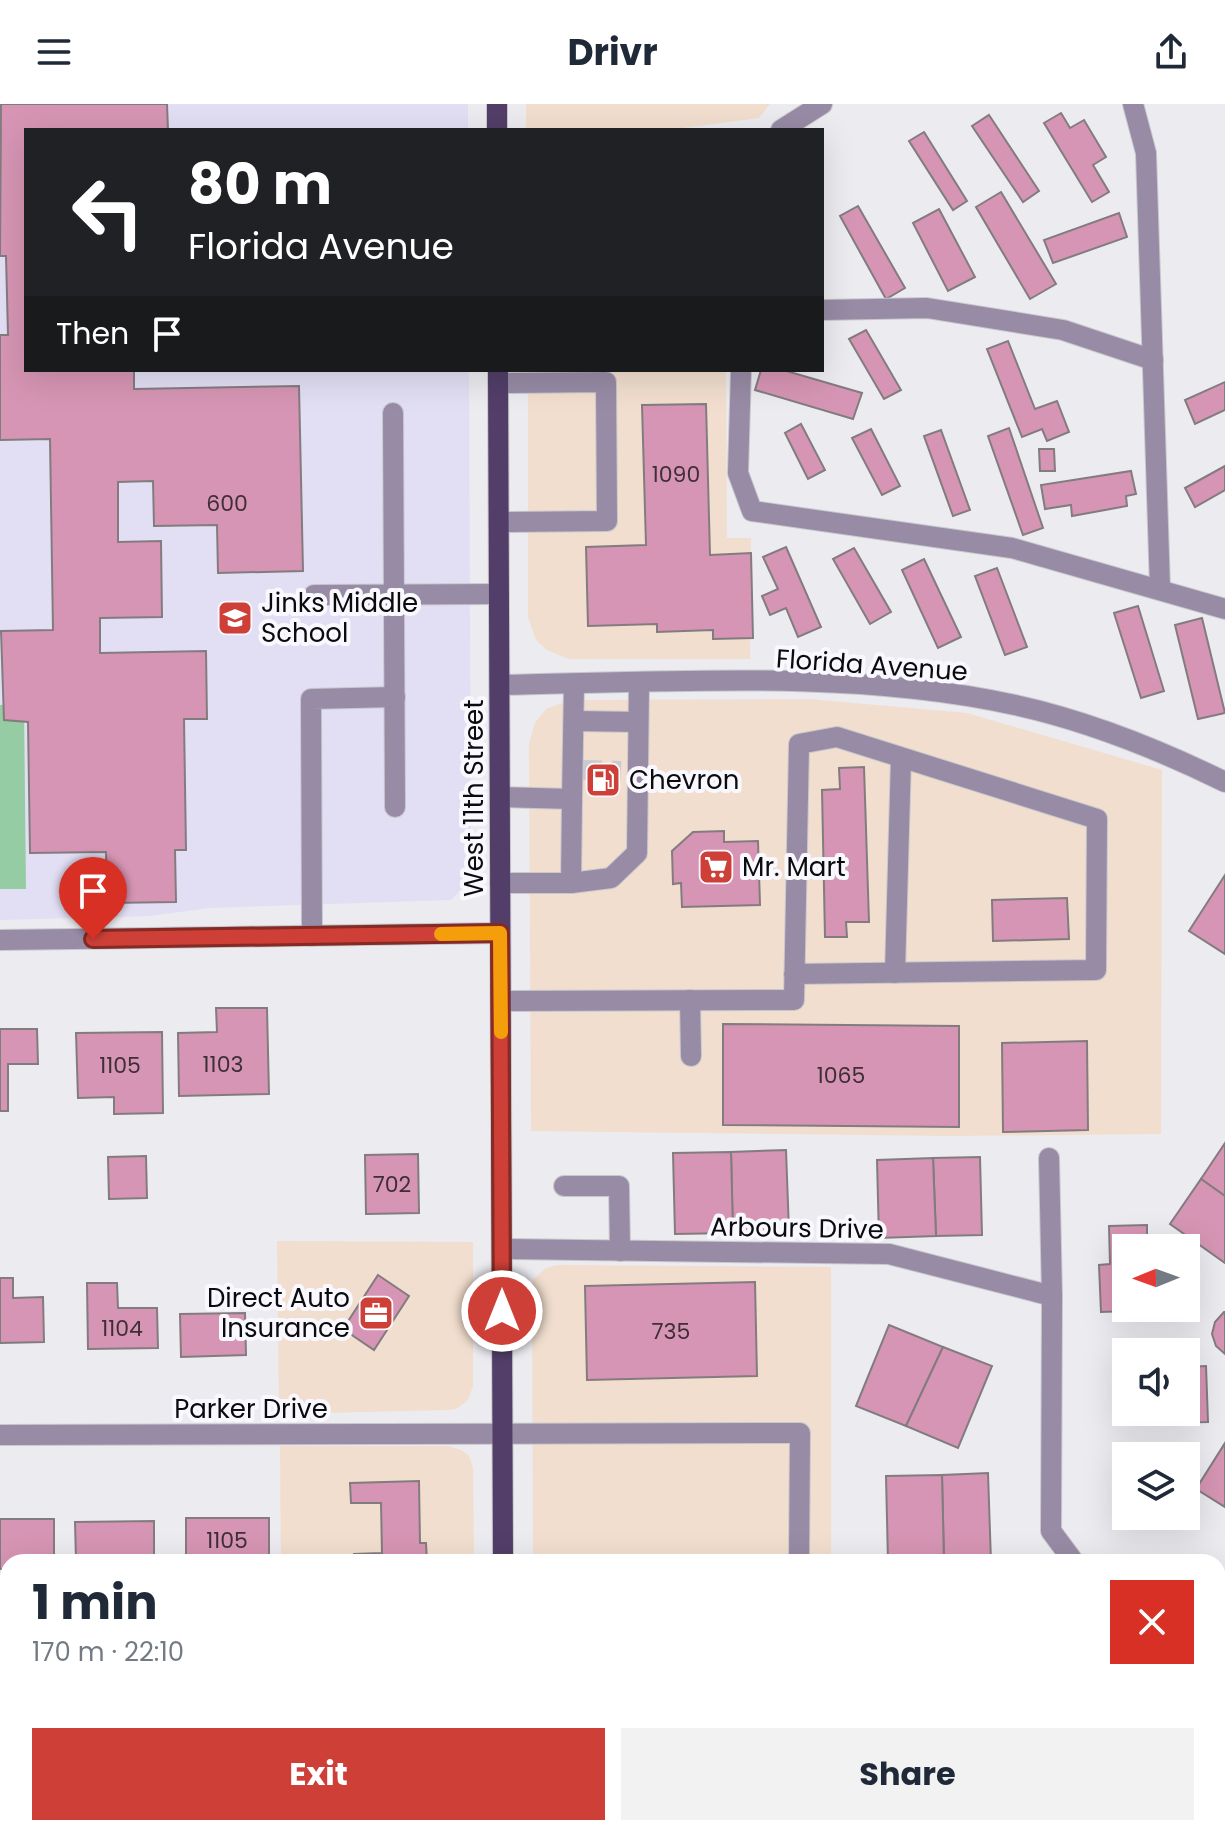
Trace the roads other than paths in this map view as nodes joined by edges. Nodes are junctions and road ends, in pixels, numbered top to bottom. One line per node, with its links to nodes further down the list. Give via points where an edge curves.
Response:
1 (497, 104): 4 (main road)
2 (822, 104): 5 (street)
3 (1133, 104): 7 (street, via 1146,153)
4 (497, 128)
5 (784, 128)
6 (824, 310): 7 (street, via 927,308 1063,330)
7 (1153, 360): 12 (street)
8 (741, 372): 12 (street, via 738,473 752,511 1012,548)
9 (498, 377): 11 (main road, West 11th Street); 11 (street, via 606,382 607,521)
10 (393, 413): 15 (street)
11 (499, 522): 13 (main road, West 11th Street)
12 (1160, 588): 16 (street)
13 (499, 594): 15 (street); 19 (main road, West 11th Street)
14 (314, 595): 15 (street)
15 (394, 595): 20 (street)
16 (1225, 609)
17 (574, 684): 18 (street, Florida Avenue); 19 (street, Florida Avenue); 21 (street)
18 (639, 684): 22 (street); 24 (street, Florida Avenue, via 832,683 989,700 1120,736)
19 (500, 685): 25 (main road, West 11th Street)
20 (395, 697): 27 (street); 31 (street, via 311,699)
21 (574, 721): 22 (street); 26 (street, via 577,770)
22 (638, 722): 29 (street, via 630,771 637,853 611,878)
23 (901, 758): 33 (street); 33 (street, via 1097,819 1096,970); 34 (street, via 837,737 799,744)
24 (1225, 782)
25 (500, 797): 26 (street); 28 (main road, West 11th Street)
26 (572, 799): 29 (street)
27 (395, 807)
28 (500, 883): 29 (street); 30 (main road, West 11th Street)
29 (571, 883)
30 (500, 933): 31 (street); 36 (main road, West 11th Street)
31 (312, 936): 32 (street)
32 (0, 940)
33 (895, 973): 34 (street)
34 (794, 974): 35 (street, via 794,1000)
35 (690, 1000): 36 (street); 37 (street)
36 (501, 1001): 40 (main road, West 11th Street)
37 (691, 1056)
38 (1049, 1158): 42 (street)
39 (564, 1186): 41 (street, via 619,1186)
40 (502, 1249): 41 (street, Arbours Drive); 44 (main road, West 11th Street)
41 (620, 1251): 42 (street, Arbours Drive, via 889,1254)
42 (1052, 1296): 47 (street, via 1051,1531)
43 (0, 1435): 44 (street, Parker Drive)
44 (502, 1436): 45 (main road, West 11th Street); 46 (street, Parker Drive, via 800,1433)
45 (503, 1554)
46 (799, 1554)
47 (1065, 1554)

